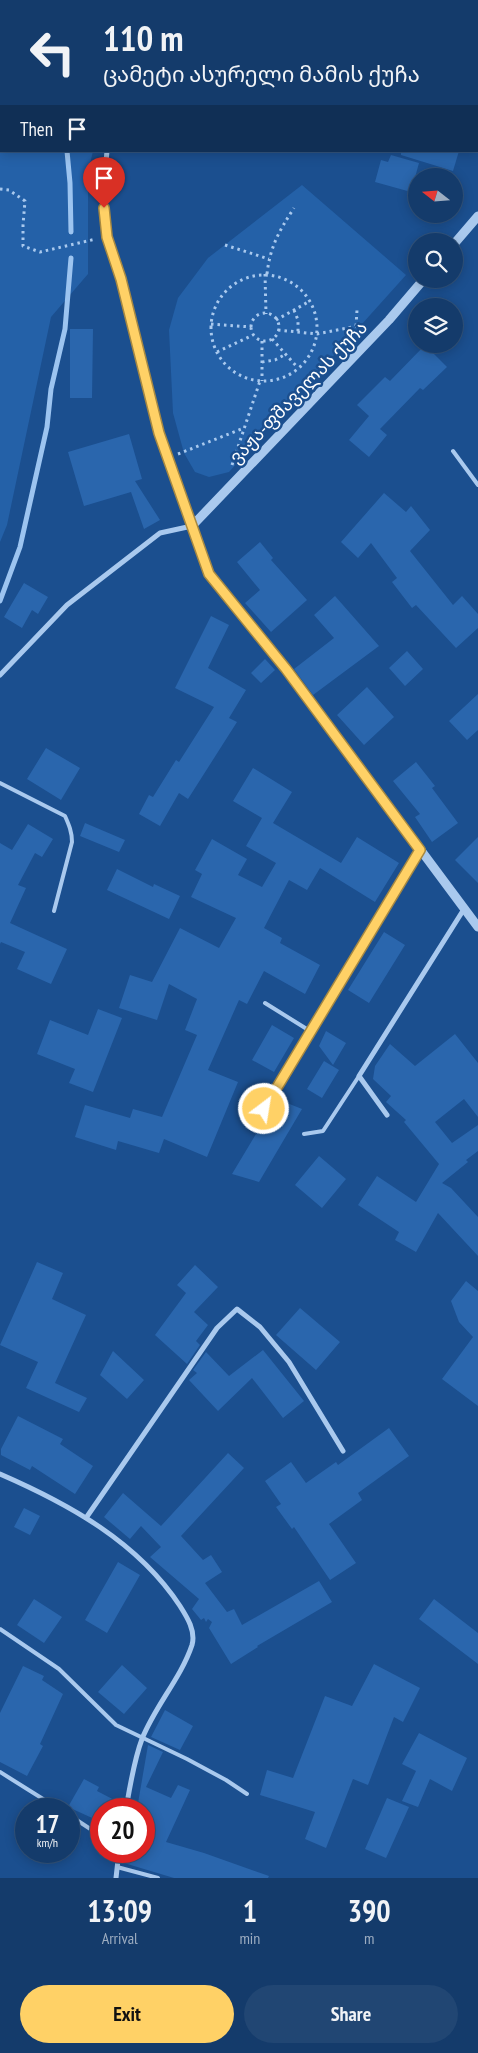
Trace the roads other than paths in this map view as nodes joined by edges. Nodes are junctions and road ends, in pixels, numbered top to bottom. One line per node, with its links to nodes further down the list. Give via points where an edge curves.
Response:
1 (107, 152): 7 (street, via 103,194 107,237 121,279 159,433)
2 (478, 216): 3 (street)
3 (463, 234)
4 (416, 288): 7 (street, ვაჟა-ფშაველას ქუჩა, via 372,339)
5 (453, 451): 6 (lane)
6 (478, 485)
7 (192, 526): 8 (street, via 160,533 152,539 67,605); 10 (street, via 209,574 286,669)
8 (0, 675)
9 (0, 783): 12 (lane, via 65,816 68,823 72,842)
10 (420, 850): 11 (street); 15 (lane)
11 (464, 909): 13 (street); 16 (street)
12 (54, 911)
13 (478, 927)
14 (265, 1003): 15 (lane)
15 (310, 1031): 17 (lane)
16 (359, 1076): 18 (street); 19 (lane, via 323,1131)
17 (264, 1109)
18 (387, 1115)
19 (304, 1134)
20 (343, 1451): 22 (street, via 289,1362 260,1327 237,1309 217,1328)
21 (0, 1474): 22 (street)
22 (86, 1518): 24 (street, via 117,1538 166,1584 190,1622 193,1643)
23 (0, 1629): 24 (lane, via 59,1669 116,1726)
24 (142, 1738): 26 (lane, via 187,1759); 28 (street)
25 (0, 1772): 27 (lane)
26 (247, 1794)
27 (41, 1798)
28 (128, 1798)
29 (117, 1863): 30 (street)
30 (117, 1866): 31 (street); 32 (lane)
31 (116, 1878)
32 (158, 1878)

